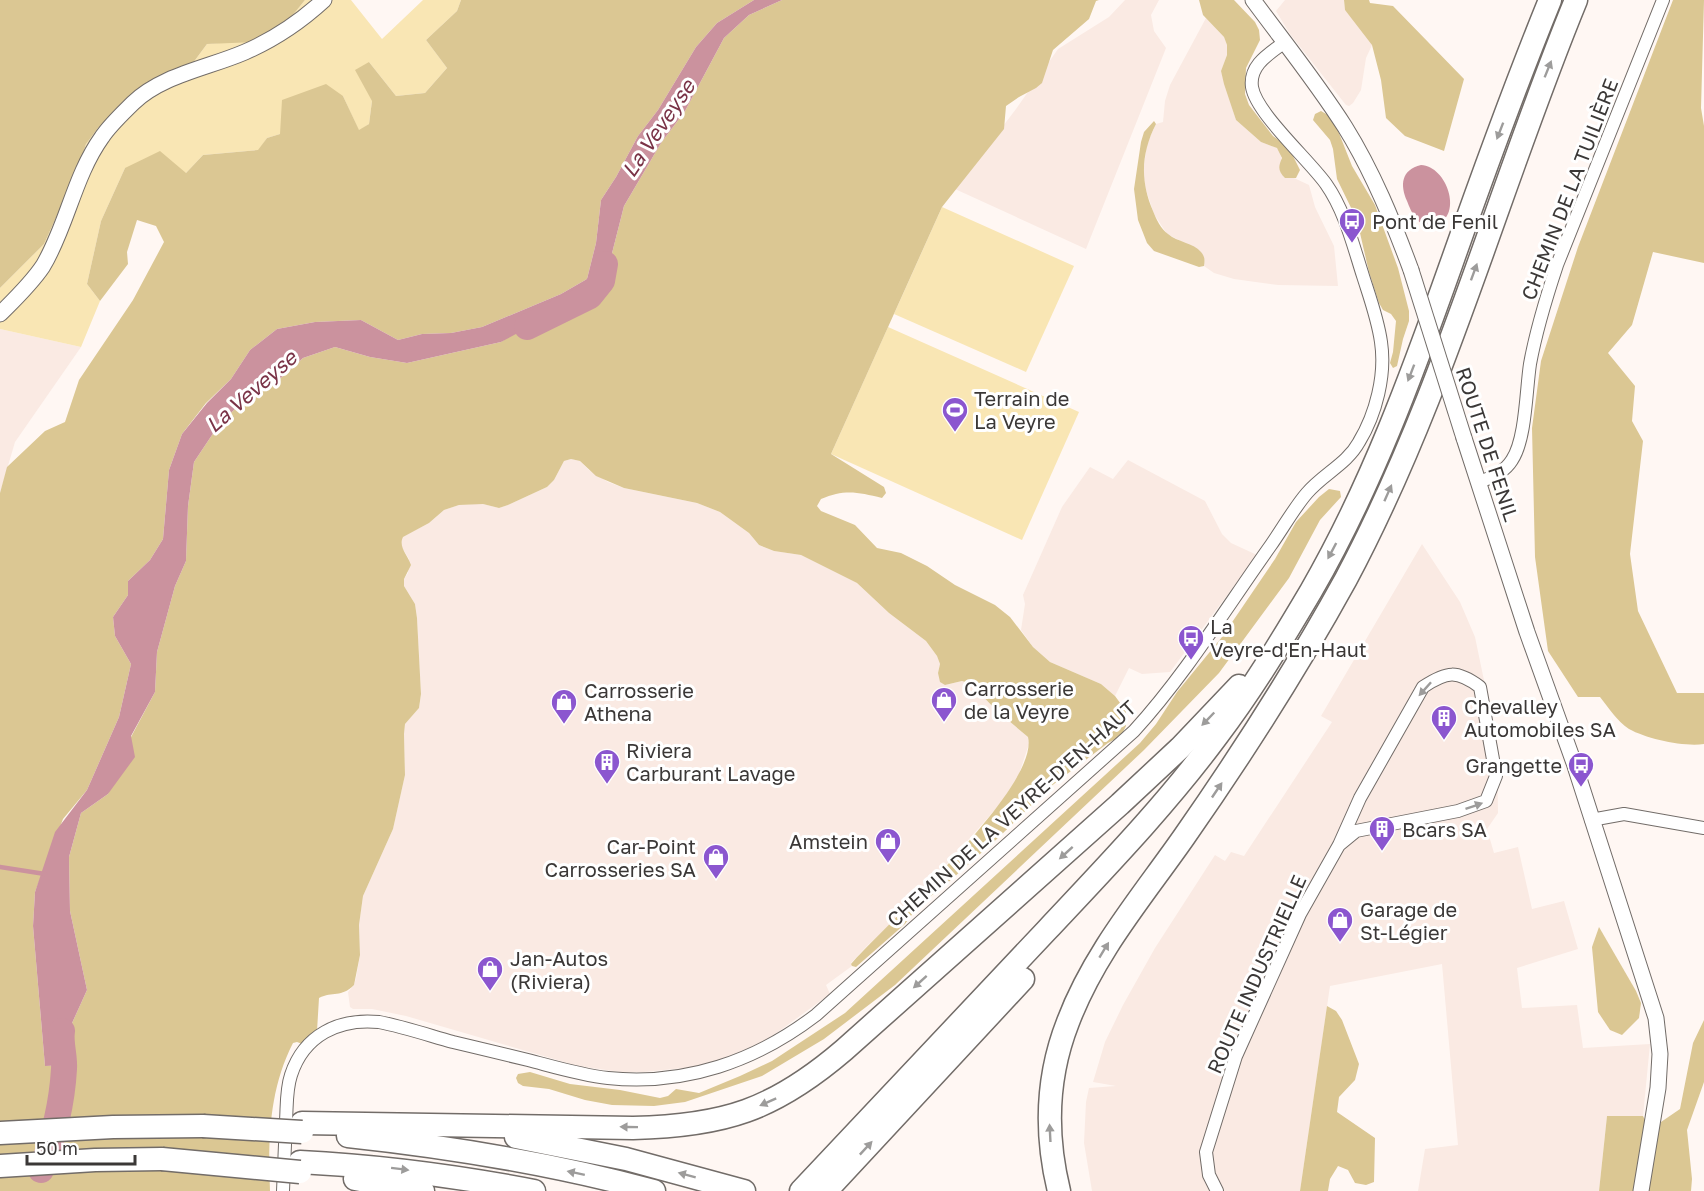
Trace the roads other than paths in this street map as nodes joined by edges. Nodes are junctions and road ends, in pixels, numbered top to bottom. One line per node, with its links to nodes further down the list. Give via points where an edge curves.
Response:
1 (324, 0): 7 (street, via 280,35 157,85 135,102 102,136 42,268)
2 (1254, 0): 6 (street, ROUTE DE FENIL)
3 (1550, 0): 9 (highway, one-way to 9, via 1382,447 1334,548)
4 (1576, 0): 10 (highway, one-way to 4, via 1361,550 1399,469)
5 (1663, 0): 8 (street, CHEMIN DE LA TUILIÈRE, via 1546,298 1514,458 1503,471)
6 (1285, 42): 8 (street, ROUTE DE FENIL, bridge, via 1346,129 1380,195 1411,270); 19 (street, CHEMIN DE LA VEYRE-D'EN-HAUT, via 1255,68 1254,93 1325,183 1340,210 1379,334 1382,361 1378,392 1358,444 1308,492 1164,697 1134,731 816,1015 787,1036 741,1060 672,1077 607,1078 379,1022 356,1021 327,1030 306,1048 291,1076)
7 (0, 314)
8 (1478, 483): 11 (street, ROUTE DE FENIL)
9 (1288, 628): 14 (highway, one-way to 14, via 1205,722 1120,804 836,1057 778,1097 724,1118 674,1126); 18 (highway, via 1235,711 1162,805)
10 (1301, 656): 18 (highway, one-way to 10, via 1154,836); 24 (highway, one-way to 10, via 1049,1137 1050,1098 1056,1062 1074,1006 1113,936 1217,790)
11 (1591, 820): 12 (street, via 1624,814); 26 (street, ROUTE DE FENIL, via 1656,1017 1658,1088)
12 (1704, 828)
13 (1339, 845): 13 (street, ROUTE INDUSTRIELLE, one-way to 13, via 1356,831 1458,811 1486,801 1496,776 1480,687 1465,676 1440,675 1423,687 1360,798); 25 (street, ROUTE INDUSTRIELLE, via 1300,914 1236,1056 1206,1152 1209,1175)
14 (302, 1127): 15 (highway, bridge, via 113,1127); 22 (highway, one-way to 14, via 569,1171); 23 (highway, one-way to 14, via 626,1159 501,1134)
15 (0, 1134)
16 (0, 1166): 17 (highway, bridge, via 162,1159)
17 (300, 1167): 20 (highway); 21 (highway, one-way to 21, via 423,1172)
18 (811, 1190)
19 (283, 1191)
20 (423, 1191)
21 (534, 1191)
22 (654, 1191)
23 (744, 1191)
24 (1059, 1191)
25 (1217, 1191)
26 (1641, 1191)

